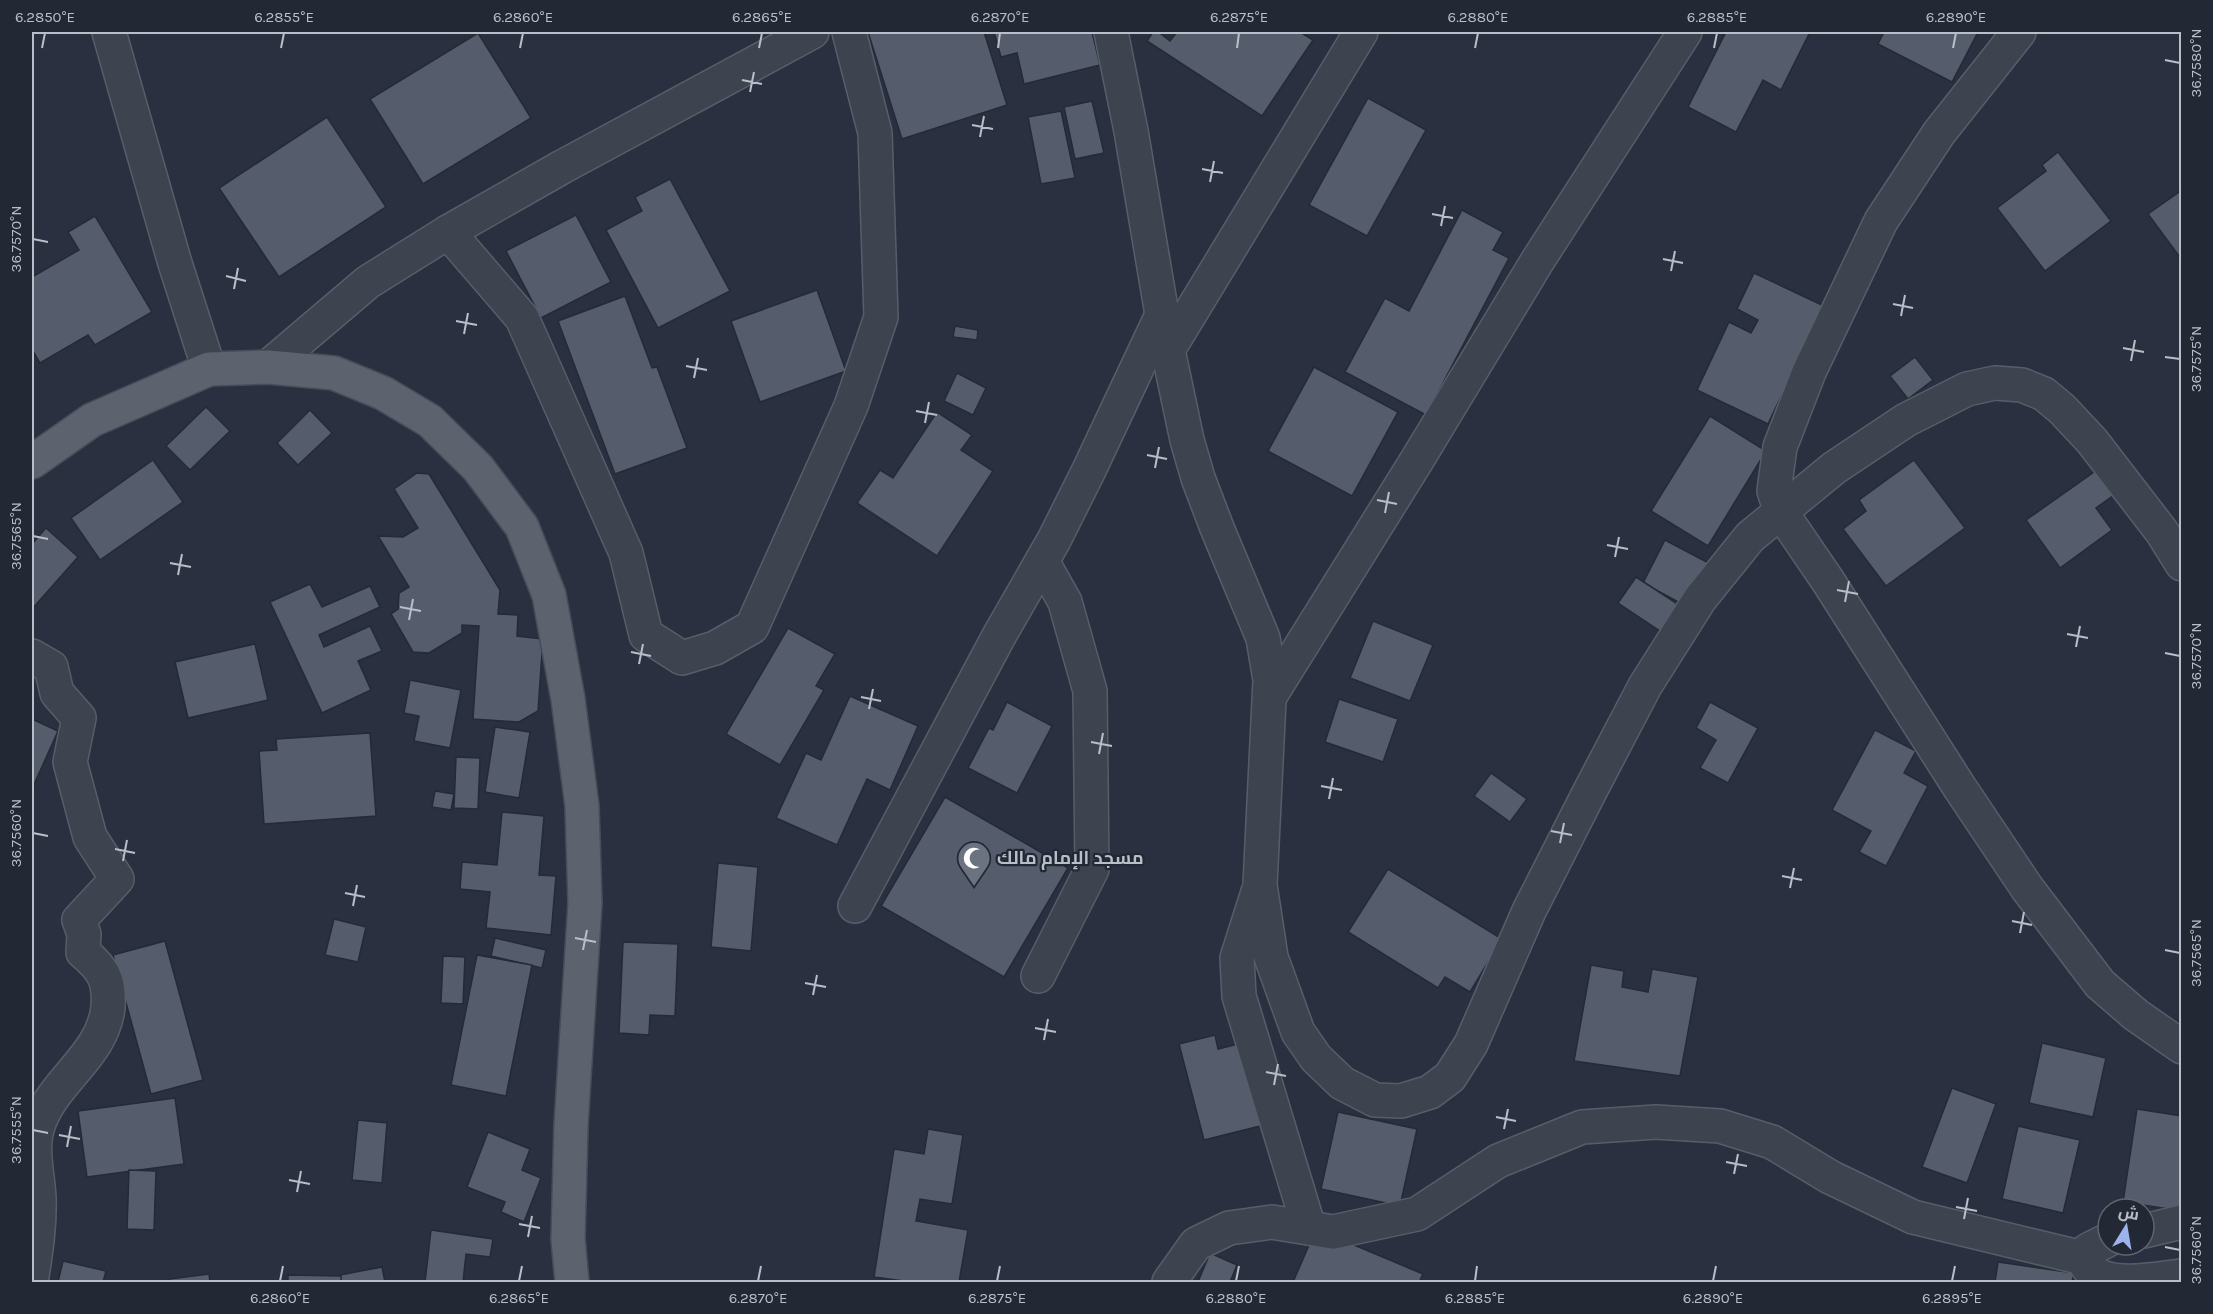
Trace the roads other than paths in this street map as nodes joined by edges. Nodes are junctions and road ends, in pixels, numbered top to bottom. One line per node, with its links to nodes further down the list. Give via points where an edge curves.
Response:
1 (109, 32): 12 (street)
2 (812, 32): 8 (street)
3 (849, 32): 8 (street, via 874,133 881,317 851,406 752,627 715,648 682,658 646,635 626,553 522,318)
4 (1112, 32): 9 (street)
5 (1361, 32): 10 (street)
6 (1685, 32): 18 (street, via 1538,260)
7 (2019, 32): 14 (street, via 1939,133 1881,220 1809,372 1780,447 1774,491)
8 (448, 232): 11 (street, via 368,282)
9 (1162, 315): 10 (street); 15 (street)
10 (1168, 350): 18 (street, via 1198,478 1263,638)
11 (268, 367): 12 (main road); 29 (main road, via 334,373 383,393 430,421 478,468 522,527 549,595 568,699 583,817 585,903 568,1239)
12 (209, 369): 13 (main road, via 92,420)
13 (32, 462)
14 (1781, 512): 16 (street, via 1834,468 1906,420 1967,389 1995,383 2022,385 2044,394 2092,441 2162,532); 19 (street, via 1750,537 1700,599 1645,686 1529,911 1472,1044 1450,1077 1430,1092 1401,1101 1375,1100 1342,1083 1316,1059 1298,1032 1271,957); 22 (street, via 2027,888 2100,984 2136,1016)
15 (1042, 561): 20 (street); 21 (street, via 1065,602 1090,691 1092,869)
16 (2181, 564)
17 (32, 656): 27 (street, via 51,667 57,693 79,718 70,762 90,837 117,879 79,920 84,934 83,952 104,976 109,994 107,1015 100,1036 55,1094 36,1131 39,1199)
18 (1270, 696): 19 (street)
19 (1260, 885): 24 (street, via 1237,958 1239,996)
20 (855, 906)
21 (1038, 976)
22 (2181, 1047)
23 (2181, 1222): 25 (street)
24 (1309, 1228): 26 (street, via 1333,1232 1418,1214 1498,1161 1582,1127 1656,1122 1720,1126 1772,1142 1830,1177 1913,1217); 30 (street, via 1272,1222 1229,1228 1196,1244)
25 (2156, 1228)
26 (2095, 1249): 28 (street, via 2086,1267 2093,1273 2121,1281)
27 (32, 1276)
28 (2181, 1276)
29 (572, 1282)
30 (1169, 1282)

